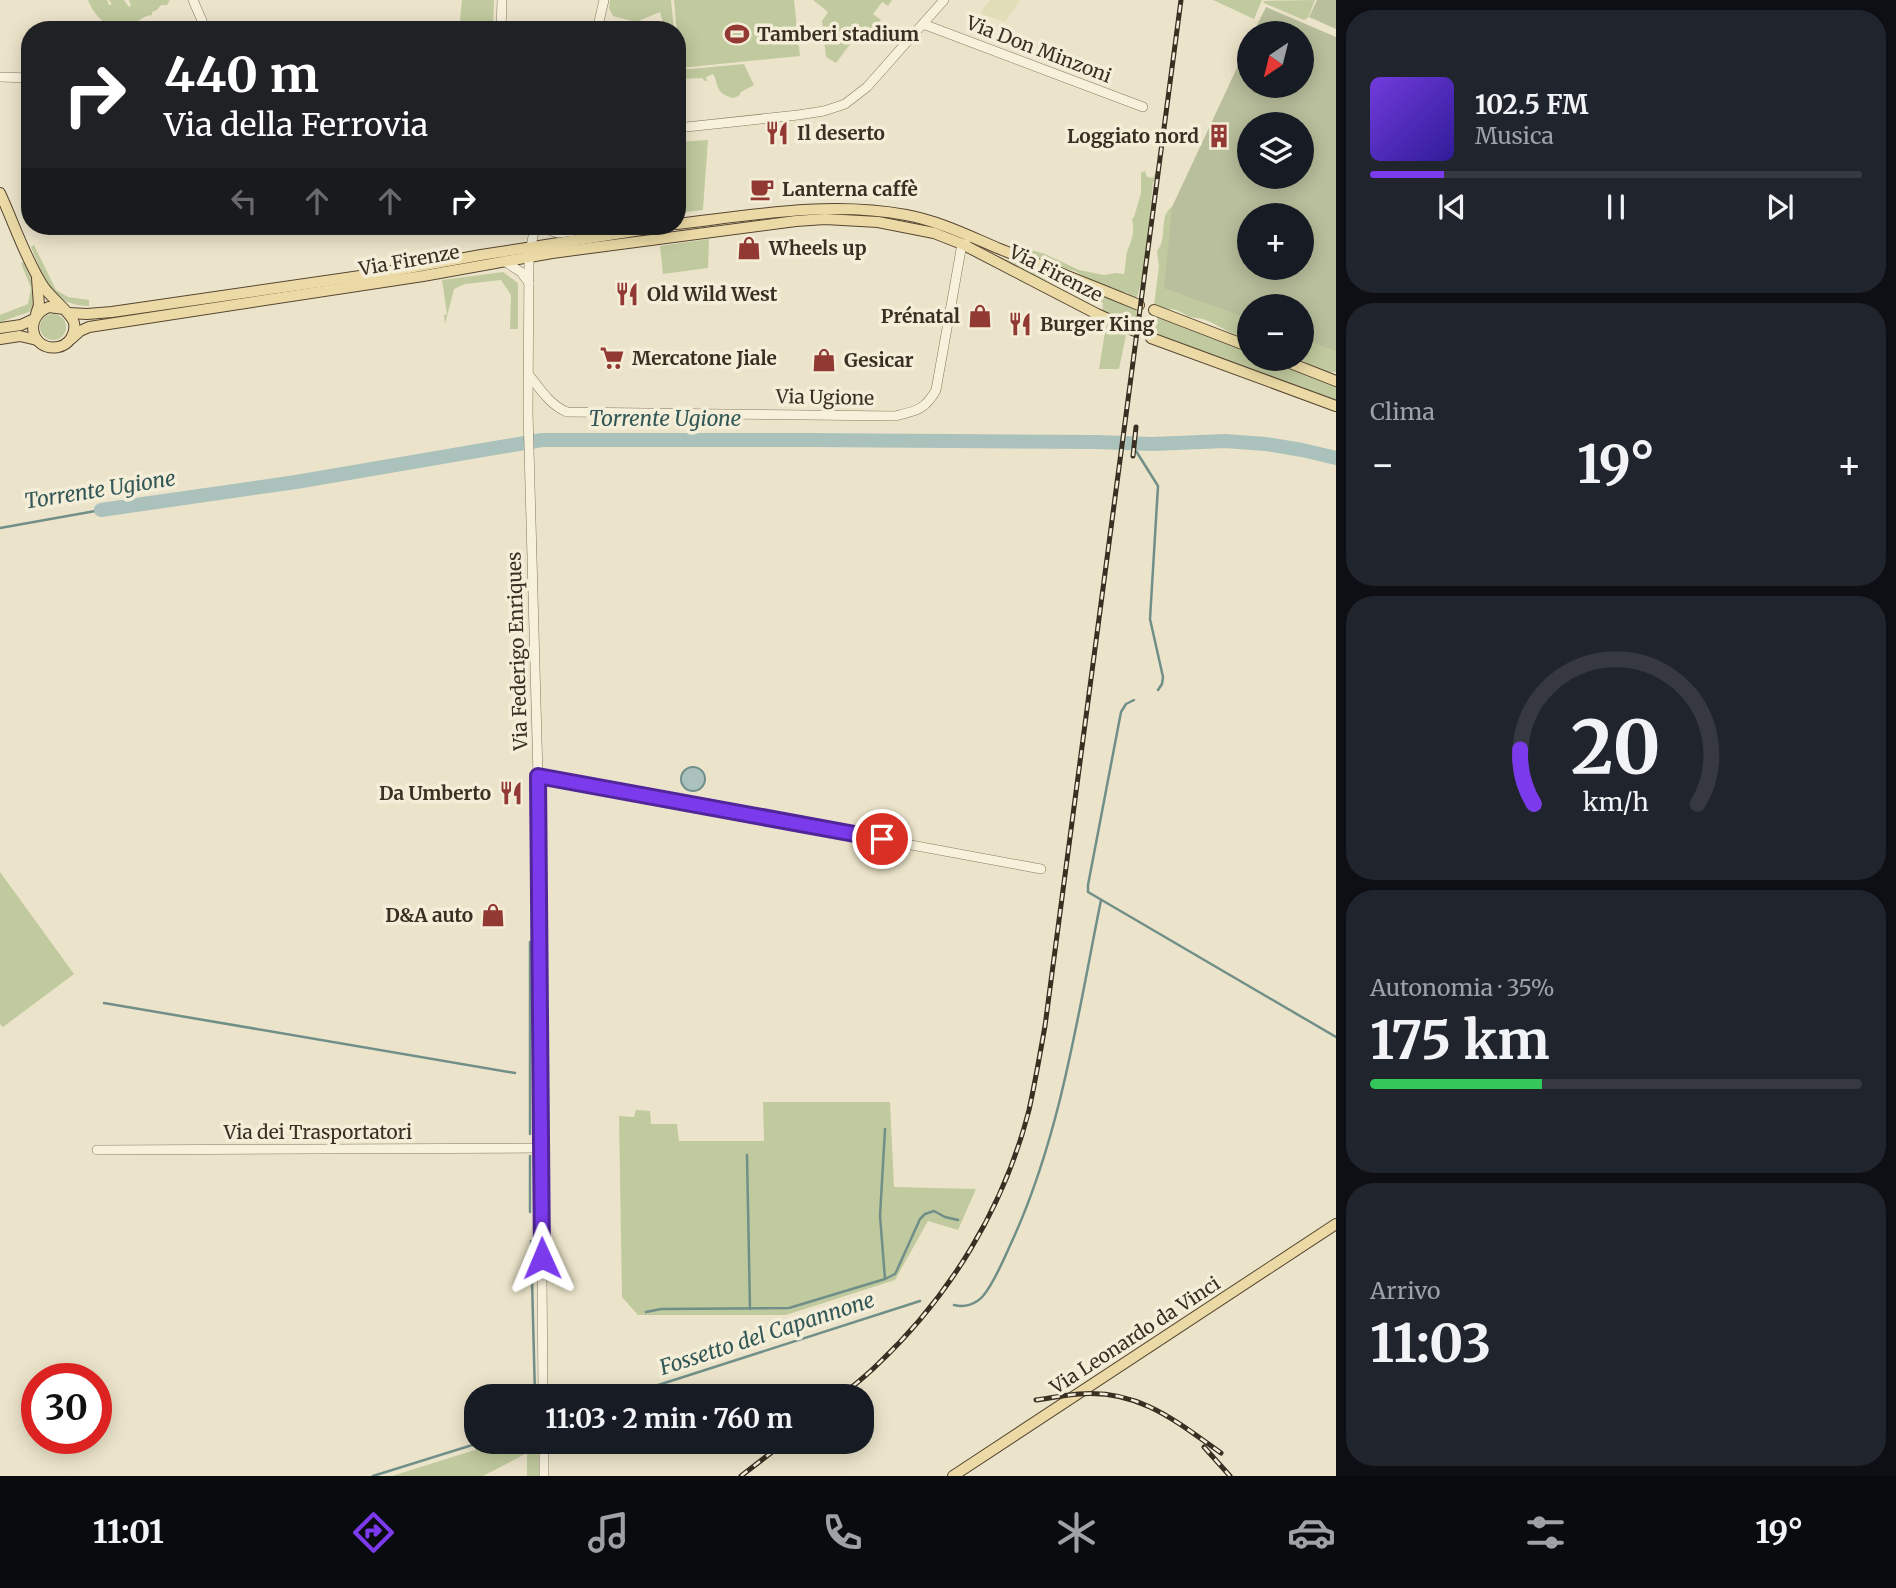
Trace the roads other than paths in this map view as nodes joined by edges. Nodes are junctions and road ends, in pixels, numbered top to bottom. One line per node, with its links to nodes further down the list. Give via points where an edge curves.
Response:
1 (193, 0): 5 (street)
2 (502, 0): 6 (street)
3 (604, 0): 7 (street)
4 (944, 0): 8 (street)
5 (202, 21)
6 (501, 21)
7 (599, 21)
8 (923, 24): 11 (street, Via Don Minzoni); 12 (street, via 867,87 845,103 798,116)
9 (0, 77): 10 (street)
10 (21, 78)
11 (1143, 107)
12 (686, 127)
13 (0, 192): 23 (main road)
14 (686, 224): 20 (main road, Via Firenze, via 789,210 851,209 939,223)
15 (686, 234): 19 (main road, Via Firenze, via 825,219 893,224)
16 (534, 235): 21 (street, Via Federigo Enriques)
17 (616, 235): 21 (main road, Via Firenze)
18 (674, 235): 21 (main road, Via Firenze)
19 (962, 244): 20 (street, Via Firenze); 30 (main road, Via Firenze); 37 (street, Via Ugione, via 936,390 917,410 895,416 567,412 552,403)
20 (999, 249): 25 (main road, Via Firenze)
21 (530, 252): 22 (main road, Via Firenze); 24 (street, Via Federigo Enriques); 27 (main road, Via Firenze, via 100,313)
22 (504, 261): 24 (street); 33 (main road, Via Firenze, via 89,327)
23 (36, 275): 27 (main road); 28 (main road, via 39,301)
24 (529, 283): 37 (street, Via Federigo Enriques)
25 (1139, 304)
26 (1154, 310): 35 (main road)
27 (66, 311): 28 (main road, via 49,307); 33 (main road, via 74,326)
28 (35, 317): 29 (main road); 34 (main road)
29 (0, 328)
30 (1135, 331)
31 (1151, 338): 39 (main road)
32 (0, 339): 34 (main road)
33 (71, 339): 34 (main road, via 57,348)
34 (37, 340)
35 (1237, 342)
36 (1311, 371): 38 (main road)
37 (528, 374): 40 (street, Via Federigo Enriques)
38 (1336, 381)
39 (1336, 406)
40 (538, 776): 41 (street); 42 (street, Via Federigo Enriques)
41 (1041, 869)
42 (540, 1148): 43 (street, Via dei Trasportatori); 45 (street, Via Federigo Enriques)
43 (97, 1150)
44 (1336, 1224): 48 (main road, Via Leonardo da Vinci)
45 (543, 1384)
46 (544, 1454): 47 (street)
47 (544, 1476)
48 (953, 1476)

